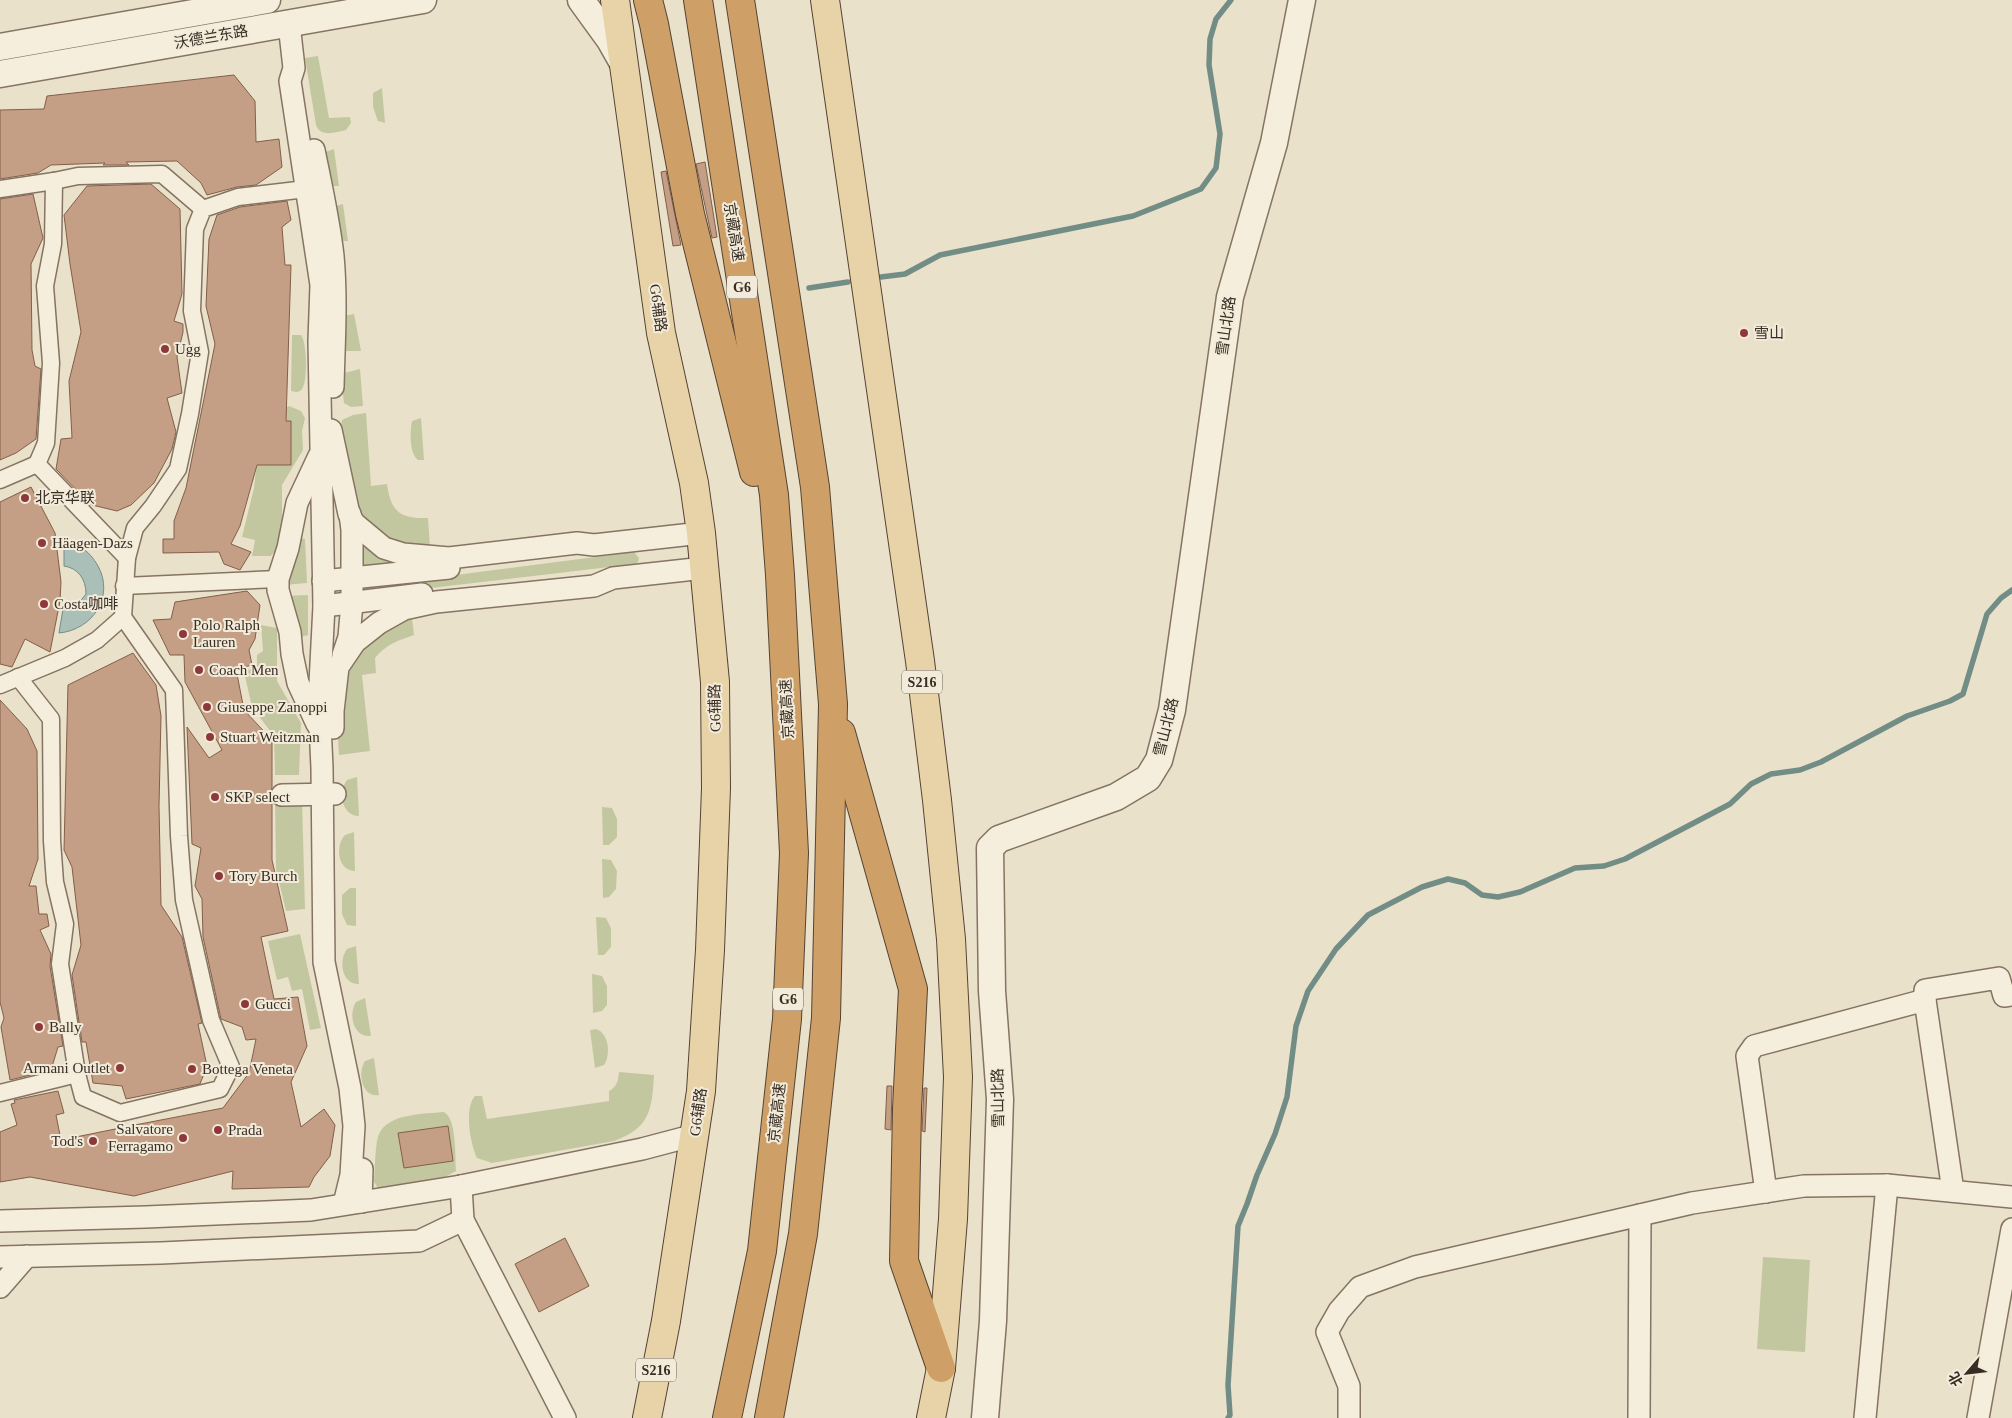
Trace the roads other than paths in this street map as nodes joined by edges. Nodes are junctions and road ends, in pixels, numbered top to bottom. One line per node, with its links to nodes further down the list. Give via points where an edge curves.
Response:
1 (268, 0): 11 (street, 沃德兰东路)
2 (423, 0): 10 (street, 沃德兰东路)
3 (581, 0): 12 (street)
4 (614, 0): 12 (main road, G6辅路 / S216)
5 (648, 0): 27 (highway, via 690,214)
6 (698, 0): 27 (highway, 京藏高速 / G6, via 774,495)
7 (740, 0): 39 (highway, via 815,487)
8 (825, 0): 61 (main road, S216, via 920,661 951,939 958,1076 953,1219)
9 (1302, 0): 67 (street, 雪山北路, via 1274,143 1230,297 1173,701 1159,760 1148,778 1116,797 999,839 990,848 992,991 1000,1099)
10 (289, 24): 13 (street, 沃德兰东路); 14 (street, via 294,68 301,80)
11 (0, 47)
12 (623, 63): 23 (main road, G6辅路 / S216, via 661,333 694,483)
13 (0, 74)
14 (307, 152): 17 (street); 22 (street, via 323,194 333,256 336,306 330,434)
15 (54, 181): 16 (street); 18 (street, via 78,176 162,174); 20 (street, via 53,244 45,286 51,363 46,443)
16 (0, 188)
17 (306, 189): 18 (street, via 238,197); 19 (street, via 321,285)
18 (203, 209): 25 (street, via 195,229 192,311 200,352 190,414 178,469 135,528)
19 (321, 451): 30 (street, via 298,503); 31 (street)
20 (37, 464): 21 (street); 25 (street)
21 (0, 480)
22 (349, 514): 24 (street, via 378,545 404,554 449,558 577,542); 29 (street)
23 (701, 533): 24 (street); 26 (main road, G6辅路 / S216)
24 (594, 545): 29 (street, via 582,552)
25 (127, 558): 32 (street)
26 (704, 568): 28 (street); 47 (main road, G6辅路 / S216, via 715,682 716,788 710,960)
27 (780, 575): 64 (highway, 京藏高速 / G6, via 794,853 787,1019 762,1251)
28 (613, 578): 33 (street, via 593,573); 36 (street, via 594,586 436,602 404,609 355,642)
29 (352, 579): 31 (street); 33 (street)
30 (278, 580): 32 (street); 40 (street, via 296,676)
31 (322, 581): 34 (street)
32 (124, 586): 35 (street)
33 (352, 603): 34 (street); 36 (street, via 349,637)
34 (324, 606): 40 (street, via 319,702)
35 (122, 617): 37 (street, via 97,640 65,658); 45 (street, via 174,690 184,900 211,1020 231,1067 220,1089 120,1113 83,1097)
36 (338, 667): 41 (street, via 332,711)
37 (18, 677): 38 (street); 45 (street, via 51,719 52,841 55,882 65,924 60,964)
38 (0, 685)
39 (833, 704): 61 (highway, via 913,990 904,1262); 65 (highway, via 826,1018 803,1234)
40 (321, 732): 41 (street, via 322,768)
41 (329, 794): 42 (street); 53 (street, via 324,962 350,1088 354,1126)
42 (282, 795)
43 (2012, 995): 44 (street, via 2004,996 1999,978 1925,990)
44 (1924, 1000): 50 (street); 51 (street, via 1754,1046 1747,1056)
45 (77, 1074): 46 (street)
46 (0, 1093)
47 (695, 1134): 49 (street, via 642,1149); 63 (main road, G6辅路 / S216, via 666,1322)
48 (1887, 1185): 50 (street); 51 (street, via 1804,1186); 70 (street)
49 (461, 1186): 53 (street); 55 (street)
50 (1953, 1191): 52 (street)
51 (1766, 1192): 54 (street)
52 (2012, 1197)
53 (352, 1203): 56 (street, via 302,1210 146,1218)
54 (1640, 1215): 68 (street, via 1415,1266 1360,1286 1327,1332 1349,1386); 69 (street)
55 (463, 1220): 58 (street, via 419,1240); 62 (street)
56 (0, 1221)
57 (2012, 1229): 71 (street)
58 (28, 1256): 59 (street); 60 (street)
59 (0, 1257)
60 (0, 1288)
61 (941, 1368): 66 (main road, S216)
62 (565, 1418)
63 (647, 1418)
64 (727, 1418)
65 (769, 1418)
66 (931, 1418)
67 (985, 1418)
68 (1349, 1418)
69 (1639, 1418)
70 (1865, 1418)
71 (1978, 1418)

